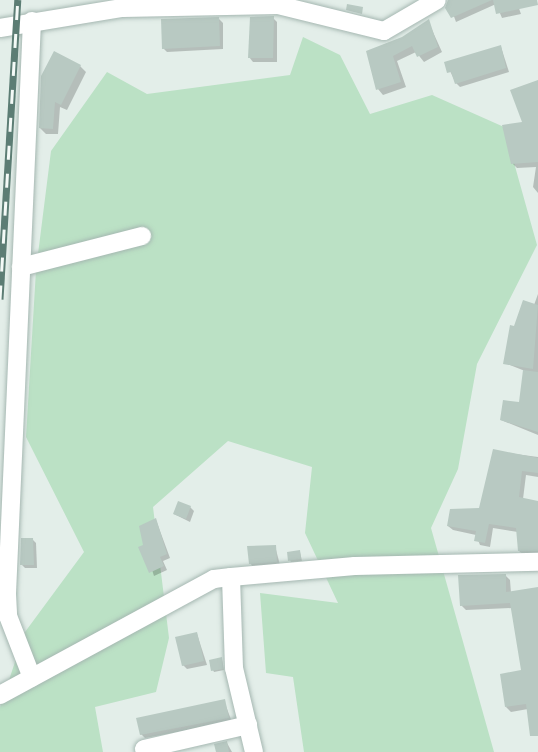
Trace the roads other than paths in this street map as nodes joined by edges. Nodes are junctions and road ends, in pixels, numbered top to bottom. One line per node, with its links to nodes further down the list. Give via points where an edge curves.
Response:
1 (437, 0): 2 (street, via 384,31 278,6 122,8)
2 (32, 21): 3 (street); 5 (street)
3 (0, 28)
4 (142, 236): 5 (street)
5 (21, 267): 8 (street, via 7,594 8,616)
6 (538, 562): 7 (street, via 355,566)
7 (231, 576): 8 (street, via 214,579); 10 (street, via 234,668)
8 (32, 678): 9 (street)
9 (0, 695)
10 (248, 725): 11 (street); 12 (street)
11 (144, 749)
12 (254, 752)

